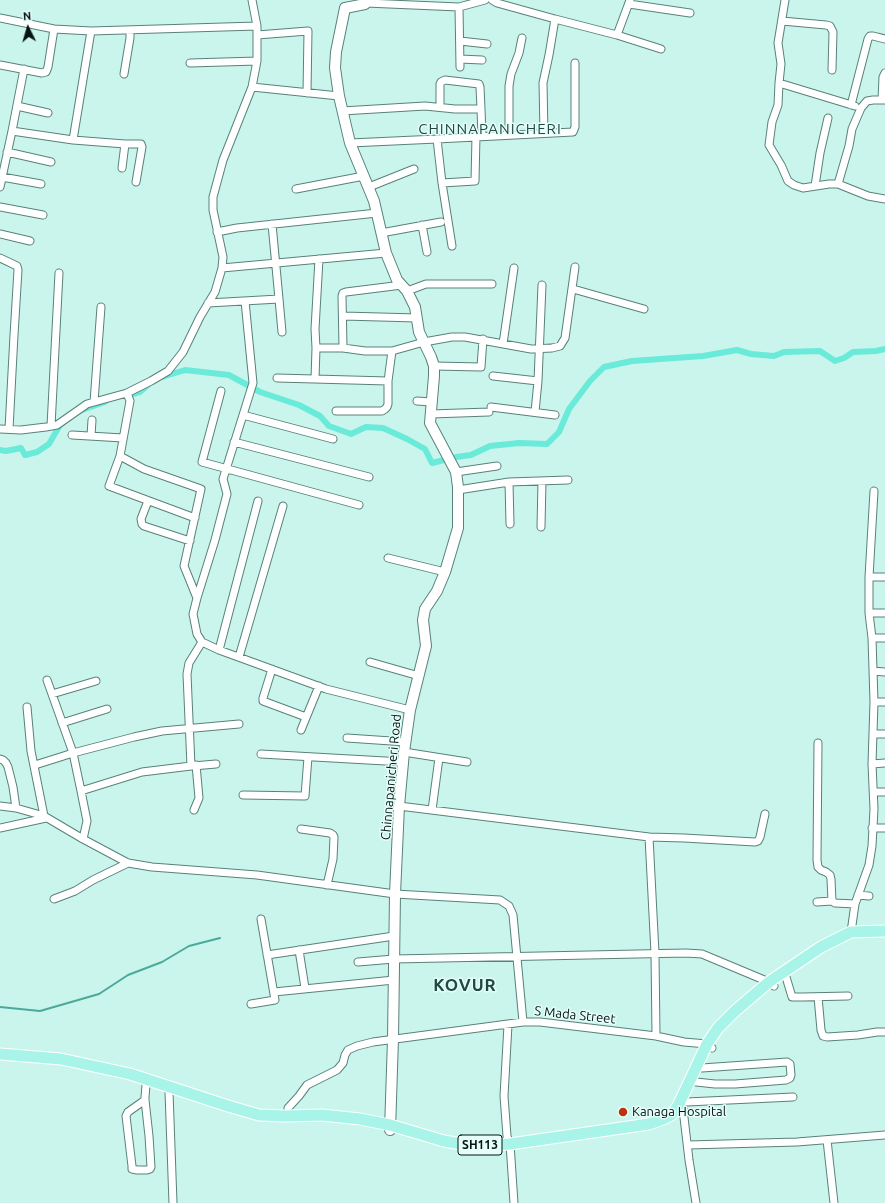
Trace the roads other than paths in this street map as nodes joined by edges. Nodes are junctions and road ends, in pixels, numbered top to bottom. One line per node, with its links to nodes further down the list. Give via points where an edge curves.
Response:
1 (252, 0): 13 (street)
2 (485, 0): 8 (street)
3 (492, 0): 11 (street)
4 (785, 0): 12 (street)
5 (366, 2): 7 (street, Chinnapanicheri Road); 8 (street)
6 (630, 2): 9 (street); 18 (street)
7 (349, 4): 38 (street, Chinnapanicheri Road, via 344,8 336,52 335,68)
8 (459, 7): 21 (street)
9 (690, 13)
10 (0, 18): 14 (street)
11 (555, 19): 18 (street); 49 (street, via 543,83)
12 (782, 21): 32 (street, via 830,26 833,32); 35 (street, via 778,43 781,64)
13 (257, 26): 15 (street); 17 (street)
14 (54, 29): 16 (street); 31 (street, via 46,72)
15 (130, 30): 16 (street); 34 (street)
16 (91, 31): 53 (street)
17 (257, 35): 26 (street); 37 (street, via 308,31)
18 (617, 35): 23 (street)
19 (522, 38): 50 (street, via 509,86)
20 (885, 39): 40 (street, via 870,36 868,39)
21 (460, 41): 22 (street); 24 (street)
22 (487, 44)
23 (662, 49)
24 (460, 59): 25 (street); 30 (street)
25 (482, 60)
26 (257, 61): 27 (street); 36 (street)
27 (190, 63)
28 (575, 63): 49 (street, via 574,130)
29 (0, 65): 31 (street)
30 (460, 67)
31 (24, 70): 41 (street)
32 (832, 70)
33 (885, 73): 39 (street)
34 (124, 74)
35 (779, 83): 40 (street); 66 (street, via 778,104 772,122 769,145 782,165 788,181 803,188)
36 (252, 87): 37 (street); 77 (street, via 223,160 212,197)
37 (307, 93): 38 (street)
38 (339, 96): 45 (street, Chinnapanicheri Road)
39 (883, 100): 43 (street, via 867,101)
40 (851, 105): 43 (street)
41 (17, 106): 46 (street); 48 (street)
42 (440, 107): 44 (street); 44 (street, via 440,84 445,80 479,84); 45 (street)
43 (861, 108): 65 (street, via 852,129)
44 (481, 109): 51 (street)
45 (342, 111): 54 (street, Chinnapanicheri Road)
46 (48, 113)
47 (828, 118): 66 (street)
48 (12, 131): 53 (street); 56 (street)
49 (544, 133): 50 (street)
50 (509, 134): 51 (street)
51 (479, 136): 52 (street); 63 (street, via 475,181)
52 (437, 138): 54 (street); 63 (street)
53 (73, 140): 55 (street)
54 (350, 143): 60 (street, Chinnapanicheri Road)
55 (125, 144): 58 (street); 62 (street, via 140,144 142,147)
56 (7, 152): 57 (street); 61 (street)
57 (51, 162)
58 (122, 168)
59 (414, 168): 68 (street)
60 (364, 176): 68 (street, Chinnapanicheri Road); 69 (street)
61 (2, 177): 64 (street); 67 (street)
62 (136, 182)
63 (442, 183): 81 (street)
64 (41, 184)
65 (838, 184): 66 (street); 70 (street, via 868,196)
66 (815, 186)
67 (0, 187)
68 (368, 187): 72 (street, Chinnapanicheri Road)
69 (296, 189)
70 (885, 199)
71 (0, 207): 73 (street)
72 (377, 213): 75 (street); 78 (street, Chinnapanicheri Road)
73 (43, 215)
74 (441, 222): 76 (street)
75 (272, 224): 77 (street); 86 (street)
76 (422, 225): 78 (street); 82 (street)
77 (217, 232): 88 (street, via 223,257)
78 (382, 233): 83 (street, Chinnapanicheri Road)
79 (0, 234): 80 (street)
80 (30, 240)
81 (452, 246)
82 (427, 252)
83 (386, 253): 85 (street); 93 (street, Chinnapanicheri Road, via 397,280)
84 (0, 258): 129 (street, via 18,267)
85 (319, 259): 86 (street); 106 (street)
86 (275, 263): 88 (street); 95 (street)
87 (575, 267): 94 (street)
88 (222, 268): 97 (street, via 215,292)
89 (514, 268): 105 (street)
90 (59, 273): 127 (street)
91 (492, 284): 93 (street, via 426,284)
92 (542, 285): 108 (street)
93 (404, 288): 100 (street, via 343,293); 101 (street, Chinnapanicheri Road, via 415,307)
94 (572, 289): 99 (street); 108 (street, via 563,342 560,346)
95 (279, 299): 96 (street); 102 (street)
96 (245, 301): 97 (street); 124 (street, via 253,383)
97 (208, 303): 117 (street, via 183,352 168,370)
98 (101, 307): 119 (street)
99 (644, 310)
100 (343, 316): 101 (street); 107 (street)
101 (417, 318): 104 (street, Chinnapanicheri Road)
102 (282, 332)
103 (483, 339): 104 (street, via 465,336); 105 (street); 110 (street, via 481,367)
104 (424, 342): 109 (street); 110 (street, Chinnapanicheri Road)
105 (503, 344): 108 (street)
106 (316, 348): 107 (street); 113 (street)
107 (343, 348): 109 (street)
108 (539, 349): 115 (street)
109 (392, 351): 114 (street)
110 (434, 366): 120 (street, Chinnapanicheri Road)
111 (494, 376): 115 (street)
112 (277, 378): 113 (street)
113 (315, 379): 114 (street)
114 (388, 381): 121 (street, via 388,404 382,411)
115 (538, 381): 122 (street)
116 (221, 391): 137 (street, via 202,462)
117 (127, 392): 119 (street); 132 (street, via 130,400)
118 (417, 401): 120 (street)
119 (94, 402): 127 (street, via 57,425)
120 (431, 402): 123 (street, Chinnapanicheri Road)
121 (336, 411)
122 (535, 412): 123 (street, via 490,410); 125 (street)
123 (431, 414): 138 (street, Chinnapanicheri Road, via 430,423)
124 (243, 415): 133 (street); 134 (street)
125 (555, 415)
126 (92, 420): 131 (street)
127 (51, 426): 129 (street)
128 (0, 429): 129 (street)
129 (10, 430)
130 (72, 435): 131 (street)
131 (91, 436): 132 (street)
132 (123, 438): 135 (street)
133 (332, 438)
134 (234, 442): 137 (street); 139 (street)
135 (120, 456): 145 (street, via 109,486); 149 (street, via 144,469 201,489)
136 (497, 466): 138 (street)
137 (226, 469): 147 (street); 157 (street, via 222,479 228,494)
138 (456, 472): 143 (street, Chinnapanicheri Road)
139 (369, 477)
140 (542, 480): 141 (street); 142 (street); 151 (street)
141 (568, 480)
142 (510, 482): 143 (street); 150 (street)
143 (458, 490): 154 (street, Chinnapanicheri Road, via 458,528)
144 (874, 492): 155 (street)
145 (148, 501): 149 (street); 152 (street, via 141,519 144,526)
146 (258, 501): 163 (street)
147 (359, 505)
148 (283, 506): 164 (street)
149 (195, 518): 152 (street)
150 (510, 524)
151 (541, 527)
152 (190, 540): 157 (street, via 184,566)
153 (388, 558): 154 (street)
154 (445, 572): 169 (street, Chinnapanicheri Road, via 425,609 423,620 426,646)
155 (869, 577): 156 (street); 158 (street)
156 (885, 578)
157 (197, 598): 162 (street, via 194,614 197,634)
158 (869, 613): 159 (street); 160 (street)
159 (885, 613)
160 (872, 638): 161 (street); 167 (street)
161 (885, 638)
162 (202, 642): 163 (street); 182 (street, via 188,667)
163 (219, 650): 164 (street)
164 (239, 657): 166 (street)
165 (370, 662): 169 (street)
166 (272, 669): 172 (street); 179 (street, via 263,701)
167 (874, 671): 168 (street); 174 (street)
168 (885, 672)
169 (419, 676): 178 (street, Chinnapanicheri Road)
170 (48, 680): 173 (street)
171 (96, 681): 173 (street)
172 (319, 686): 178 (street); 179 (street)
173 (52, 694): 180 (street)
174 (874, 702): 175 (street); 184 (street)
175 (885, 702)
176 (27, 707): 198 (street, via 30,746)
177 (107, 710): 180 (street)
178 (410, 710): 188 (street, Chinnapanicheri Road)
179 (306, 717): 183 (street)
180 (62, 723): 189 (street)
181 (239, 724): 182 (street)
182 (189, 729): 189 (street, via 162,731); 199 (street)
183 (301, 730)
184 (873, 734): 185 (street); 197 (street)
185 (885, 734)
186 (347, 738): 188 (street)
187 (818, 743): 223 (street, via 817,860 818,867 830,875)
188 (404, 752): 191 (street); 192 (street); 205 (street, Chinnapanicheri Road)
189 (72, 754): 198 (street); 200 (street)
190 (261, 754): 191 (street)
191 (308, 757): 203 (street, via 305,796)
192 (439, 758): 194 (street); 208 (street)
193 (0, 759): 206 (street, via 8,767)
194 (467, 762)
195 (885, 763): 197 (street)
196 (216, 764): 199 (street)
197 (872, 764): 201 (street)
198 (35, 766): 210 (street)
199 (193, 766): 200 (street, via 142,772); 207 (street, via 199,798)
200 (81, 791): 216 (street, via 87,821)
201 (874, 792): 202 (street); 212 (street)
202 (885, 792)
203 (243, 795)
204 (0, 806): 206 (street)
205 (399, 806): 208 (street); 219 (street, Chinnapanicheri Road)
206 (16, 808): 210 (street)
207 (194, 810)
208 (432, 810): 215 (street)
209 (765, 814): 215 (street, via 758,841 755,842)
210 (45, 817): 211 (street); 216 (street)
211 (0, 828)
212 (872, 828): 213 (street); 220 (street, via 869,865)
213 (885, 828)
214 (301, 829): 218 (street, via 330,833 334,837 333,859)
215 (649, 837): 232 (street)
216 (83, 839): 217 (street)
217 (128, 863): 218 (street, via 257,875); 222 (street)
218 (327, 885): 219 (street)
219 (395, 894): 229 (street, Chinnapanicheri Road); 234 (street, via 500,900 509,906 513,915)
220 (858, 894): 221 (street); 225 (street)
221 (869, 896)
222 (54, 899)
223 (832, 901): 224 (street); 225 (street)
224 (817, 902)
225 (855, 904): 228 (street)
226 (261, 919): 233 (street)
227 (885, 931): 228 (main road, SH113)
228 (851, 932): 239 (main road, SH113, via 821,947)
229 (394, 936): 231 (street); 235 (street, Chinnapanicheri Road)
230 (885, 937): 237 (main road, SH113, via 849,939 824,951)
231 (299, 950): 233 (street); 240 (street)
232 (655, 953): 234 (street); 239 (street, via 702,954); 248 (street)
233 (267, 955): 241 (street)
234 (517, 956): 235 (street); 245 (street)
235 (394, 958): 236 (street); 238 (street, Chinnapanicheri Road)
236 (358, 962)
237 (786, 977): 239 (main road, SH113); 243 (street, via 792,996)
238 (394, 980): 240 (street); 249 (street, Chinnapanicheri Road)
239 (772, 984): 250 (main road, SH113, via 735,1011 718,1028)
240 (305, 988): 241 (street)
241 (274, 992): 244 (street, via 275,1000)
242 (848, 996): 243 (street)
243 (818, 997): 247 (street, via 823,1036)
244 (251, 1004)
245 (523, 1022): 246 (street, S Mada Street); 248 (street, S Mada Street)
246 (508, 1025): 249 (street, S Mada Street); 265 (street, via 504,1096)
247 (885, 1032)
248 (656, 1036): 250 (street, S Mada Street)
249 (393, 1039): 260 (street, S Mada Street, via 348,1050 337,1070 304,1087 288,1108); 261 (street, Chinnapanicheri Road)
250 (710, 1046): 253 (main road, SH113); 265 (main road, SH113, via 671,1115 649,1124)
251 (0, 1054): 260 (main road, SH113, via 62,1059 130,1074 259,1115)
252 (0, 1060): 255 (main road, SH113, via 61,1065)
253 (702, 1068): 254 (main road, SH113); 254 (street, via 787,1062 790,1064 791,1075 786,1080 715,1084)
254 (696, 1082): 259 (main road, SH113)
255 (146, 1085): 256 (main road, SH113); 258 (street)
256 (169, 1092): 261 (main road, SH113, via 253,1120 322,1120); 266 (street)
257 (793, 1096): 259 (street)
258 (146, 1100): 258 (street, via 151,1167 147,1170 137,1170 132,1169 126,1116)
259 (685, 1106): 264 (street); 265 (main road, SH113, via 675,1119 650,1129)
260 (288, 1116): 261 (main road, SH113, via 322,1115 360,1119)
261 (390, 1127): 265 (main road, SH113, via 444,1141 474,1146)
262 (885, 1135): 263 (street)
263 (827, 1140): 264 (street); 269 (street)
264 (688, 1144): 268 (street)
265 (510, 1147): 267 (street)
266 (173, 1203)
267 (514, 1203)
268 (696, 1203)
269 (834, 1203)

